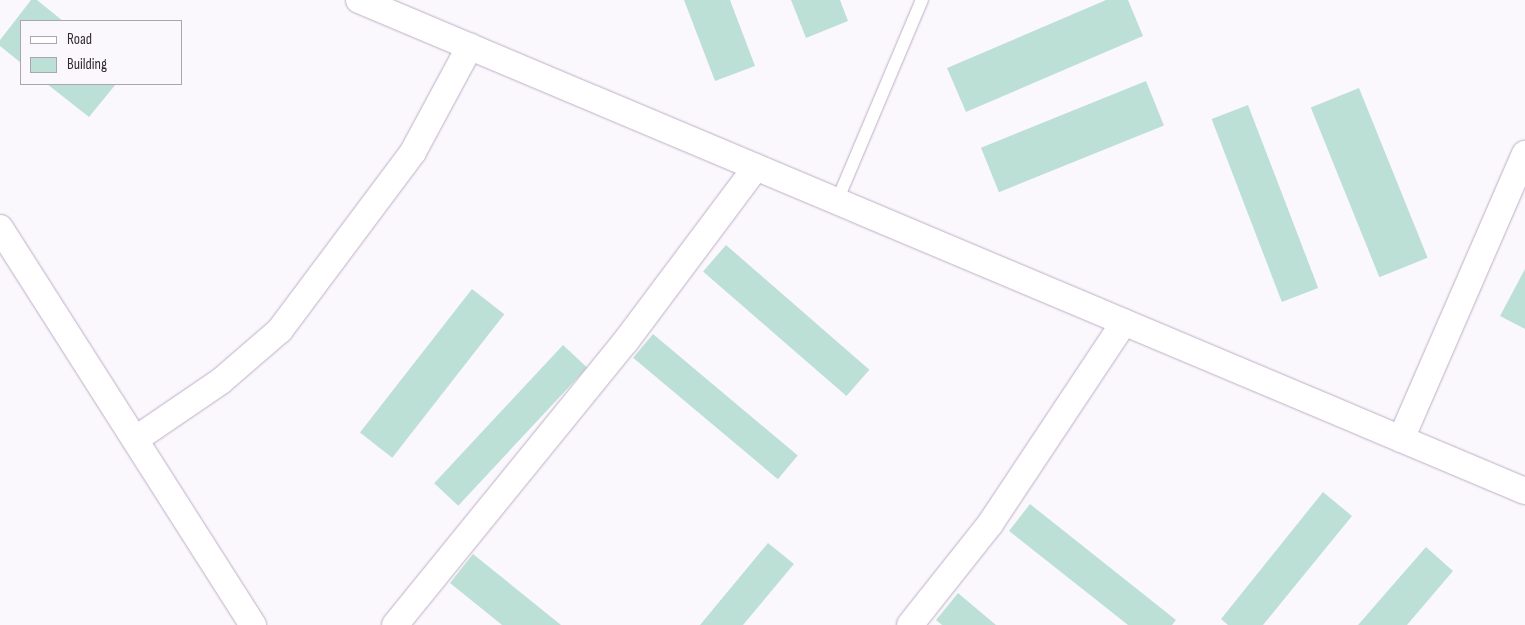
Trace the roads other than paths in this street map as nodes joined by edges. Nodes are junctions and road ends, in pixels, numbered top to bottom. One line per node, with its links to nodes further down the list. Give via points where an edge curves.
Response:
1 (359, 0): 3 (street)
2 (922, 0): 6 (lane)
3 (470, 46): 5 (street); 9 (street, via 413,152 280,330 221,381)
4 (1525, 154): 10 (street)
5 (756, 167): 6 (street); 13 (street, via 626,341)
6 (837, 201): 8 (street)
7 (0, 228): 9 (street)
8 (1124, 322): 10 (street); 14 (street, via 990,524)
9 (136, 438): 12 (street)
10 (1401, 439): 11 (street)
11 (1525, 491)
12 (253, 625)
13 (395, 625)
14 (910, 625)

